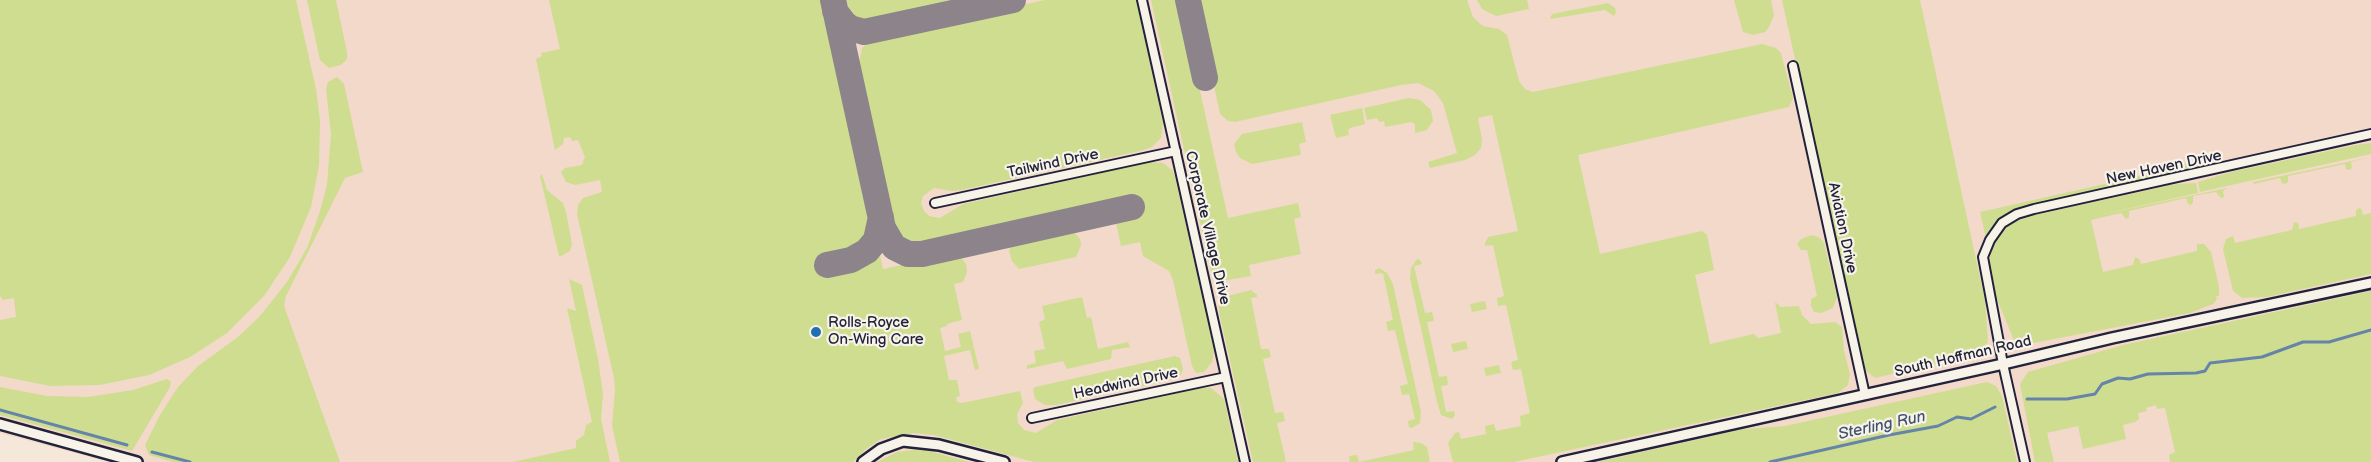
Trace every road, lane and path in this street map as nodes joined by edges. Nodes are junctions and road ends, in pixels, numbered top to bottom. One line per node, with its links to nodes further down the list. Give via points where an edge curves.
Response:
1 (1142, 0): 4 (street, Corporate Village Drive)
2 (1793, 66): 9 (street, Aviation Drive)
3 (2371, 134): 7 (street, New Haven Drive, via 2024,212 2002,223 1983,257)
4 (1176, 151): 5 (street, Tailwind Drive); 8 (street, Corporate Village Drive)
5 (935, 203)
6 (2371, 283): 7 (street, South Hoffman Road)
7 (2003, 364): 9 (street, South Hoffman Road); 17 (street)
8 (1226, 377): 10 (street, Headwind Drive); 15 (street, Corporate Village Drive)
9 (1865, 395): 16 (street, South Hoffman Road)
10 (1032, 418)
11 (0, 424): 12 (street)
12 (137, 462)
13 (863, 462): 14 (street, via 881,449 903,441 939,445)
14 (1004, 462)
15 (1245, 462)
16 (1562, 462)
17 (2025, 462)

